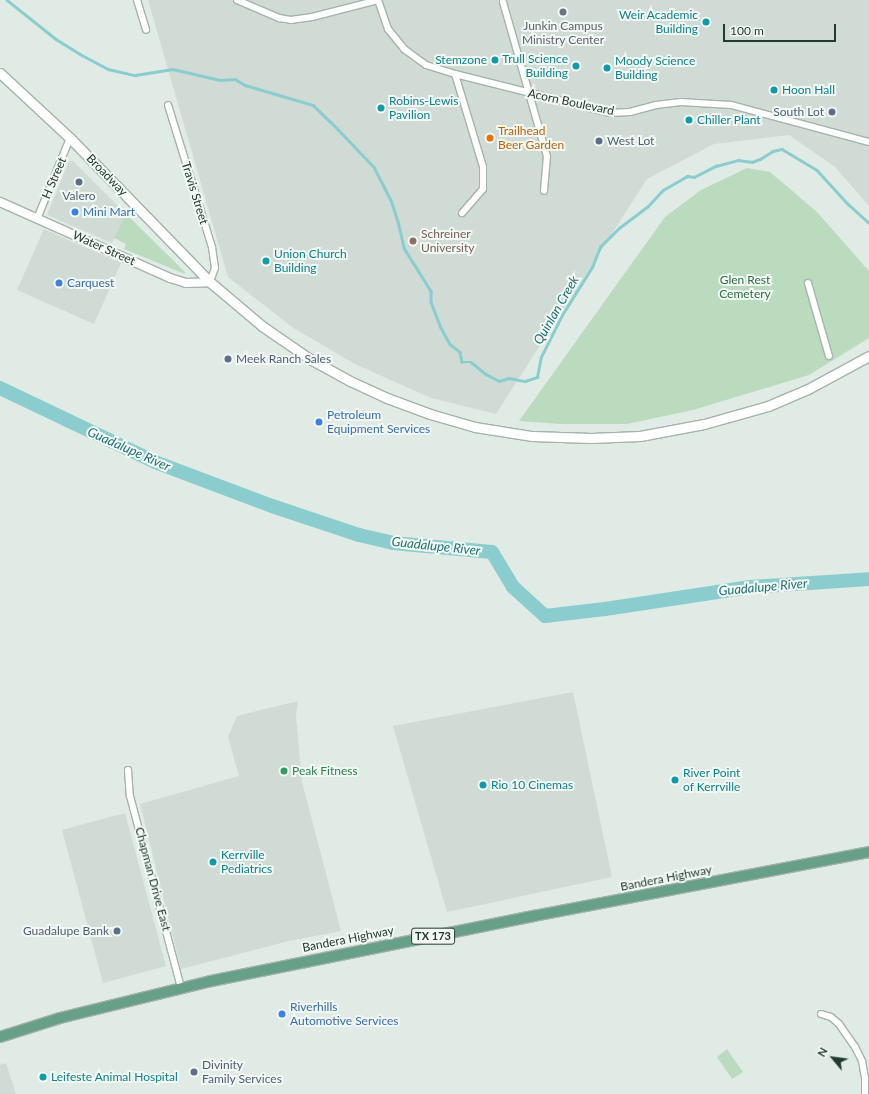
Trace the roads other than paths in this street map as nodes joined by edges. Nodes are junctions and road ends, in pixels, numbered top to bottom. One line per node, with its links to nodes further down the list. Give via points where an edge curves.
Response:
1 (137, 0): 5 (street)
2 (237, 0): 3 (street, via 279,18 291,20)
3 (378, 0): 7 (street, Acorn Boulevard, via 388,29 404,49 426,65)
4 (503, 2): 8 (street)
5 (146, 30)
6 (0, 73): 10 (main road, Broadway)
7 (455, 74): 8 (street, Acorn Boulevard); 14 (street, via 483,167 483,189)
8 (530, 94): 11 (street, Acorn Boulevard, via 610,113 630,112 681,102 731,105); 12 (street, via 547,156)
9 (168, 105): 16 (street, Travis Street, via 212,247 215,268)
10 (70, 138): 15 (street, H Street); 16 (main road, Broadway)
11 (869, 142)
12 (544, 191)
13 (0, 202): 15 (street, Water Street)
14 (462, 213)
15 (37, 219): 16 (street, Water Street, via 170,278 186,282)
16 (210, 282): 19 (main road, Broadway, via 281,341 350,381 393,401 430,414 476,427 532,436 617,437 658,433 704,424 781,401)
17 (808, 283): 18 (street)
18 (829, 356)
19 (869, 356)
20 (128, 770): 22 (street, Chapman Drive East, via 130,796)
21 (869, 852): 22 (main road, Bandera Highway / TX 173, via 364,949)
22 (181, 988): 24 (main road, Bandera Highway / TX 173, via 60,1018)
23 (821, 1014): 25 (street, via 831,1017 839,1024 855,1047 862,1061)
24 (0, 1037)
25 (864, 1094)

